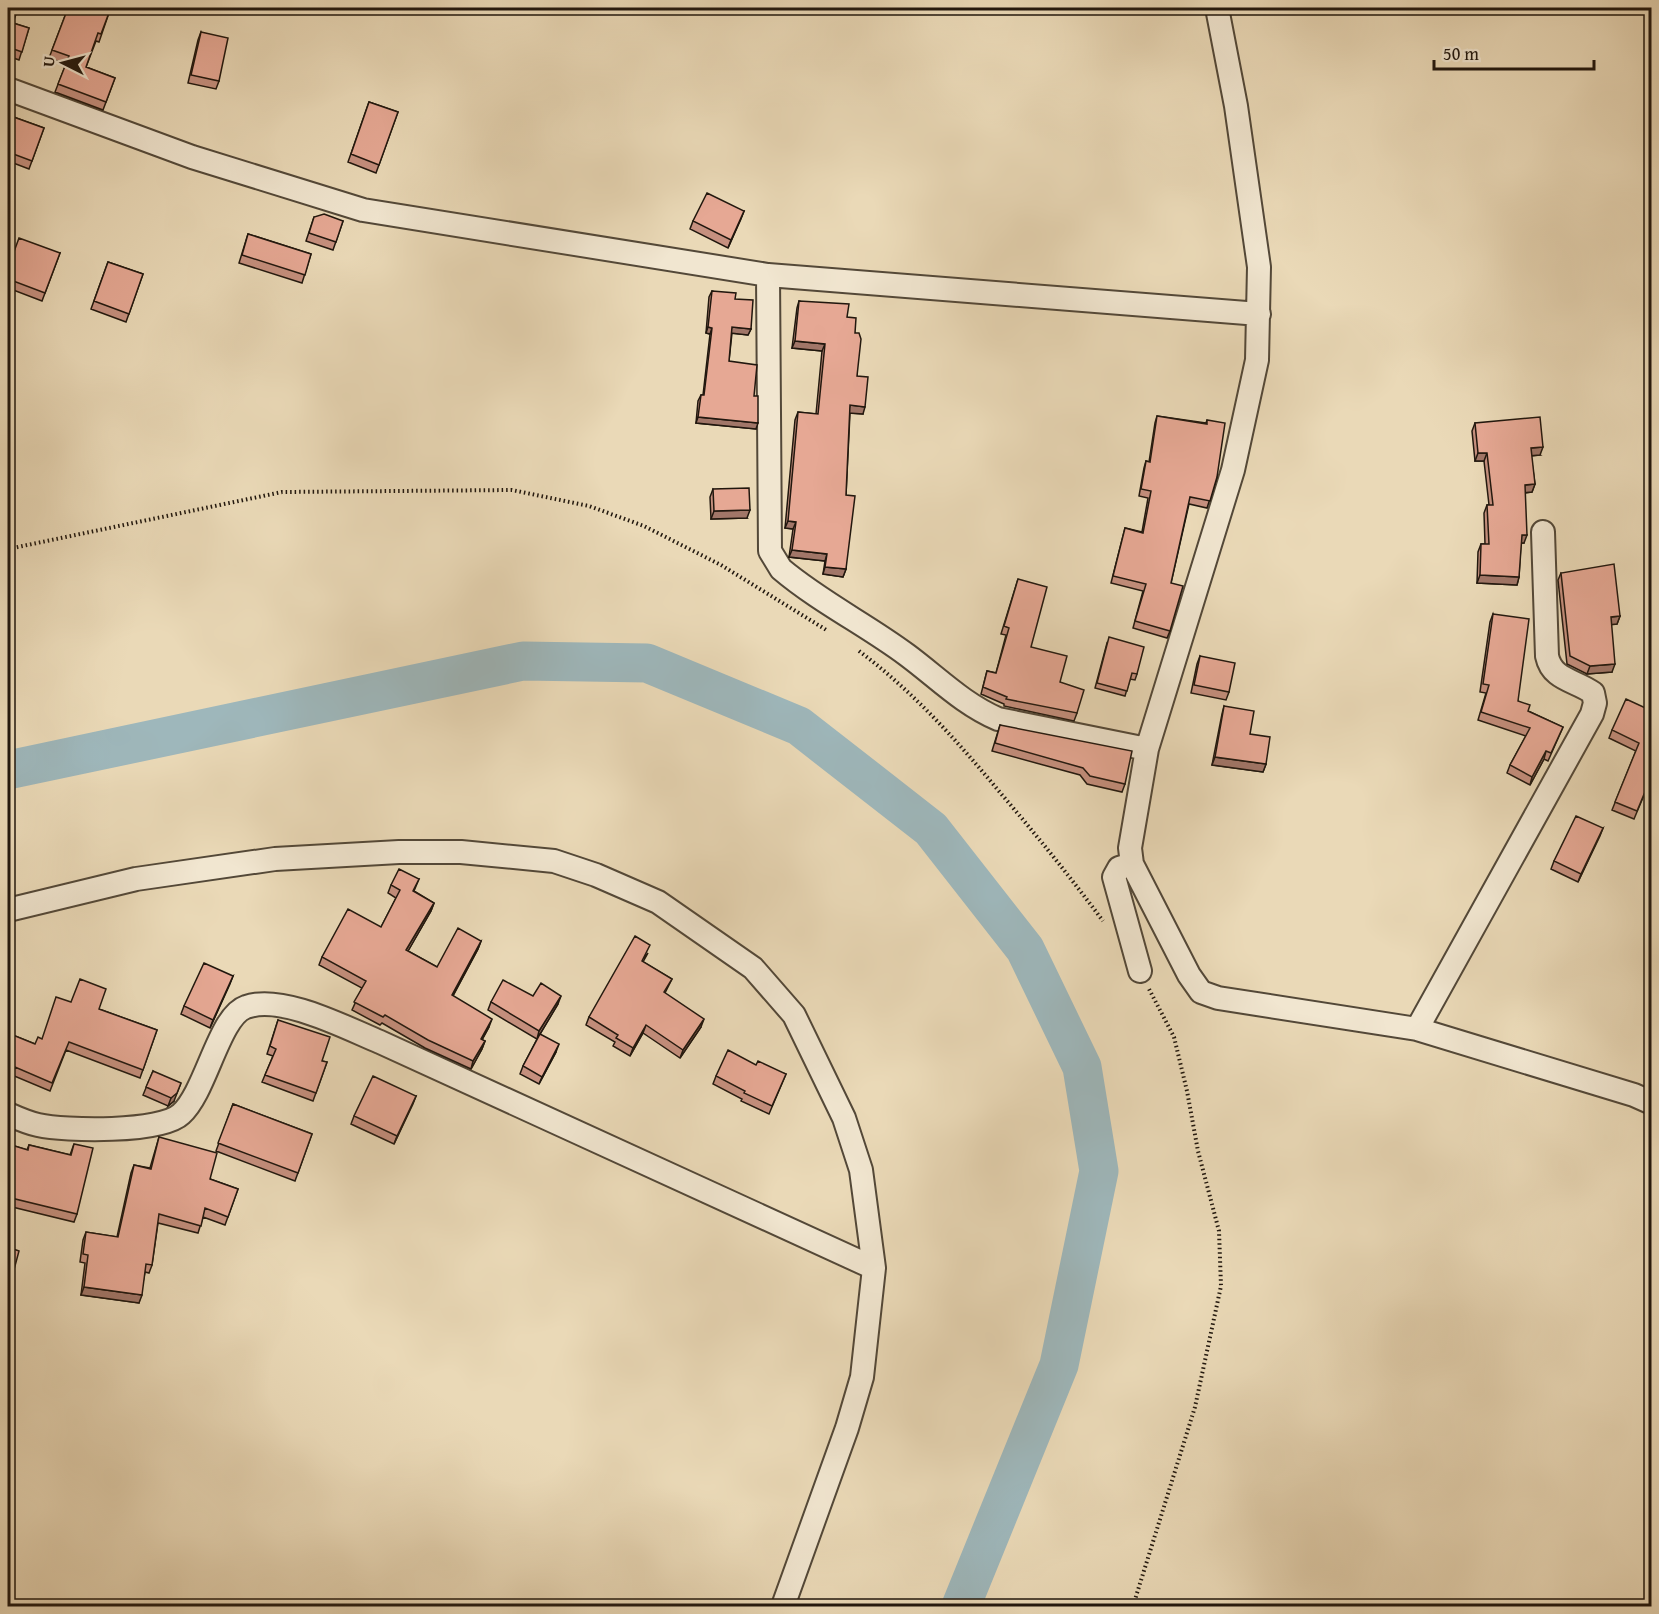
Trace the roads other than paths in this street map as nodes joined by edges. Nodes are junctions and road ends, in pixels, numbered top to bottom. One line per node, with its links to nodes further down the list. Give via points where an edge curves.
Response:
1 (1217, 8): 4 (street, via 1236,106 1259,267)
2 (8, 89): 3 (street, via 192,157 363,210)
3 (768, 275): 4 (street); 6 (street, via 770,551 781,569 907,655 981,712 998,719)
4 (1259, 314): 6 (street, via 1257,360 1233,470)
5 (1542, 532): 10 (street, via 1549,667 1593,693 1595,703 1585,731 1552,782)
6 (1147, 749): 7 (street, via 1130,848)
7 (1132, 864): 9 (street, via 1119,868 1114,877); 10 (street, via 1201,992 1240,1003)
8 (8, 910): 13 (street, via 136,879 275,859 462,852 554,861 596,875 658,902 707,934 753,968 794,1015 844,1118 861,1170)
9 (1140, 971)
10 (1417, 1029): 11 (street)
11 (1652, 1103)
12 (8, 1114): 13 (street, via 37,1125 71,1128 152,1127 167,1123 182,1113 204,1080 230,1018 246,1007 274,1005 313,1015 380,1042)
13 (874, 1268): 14 (street, via 861,1377 847,1428)
14 (783, 1606)

